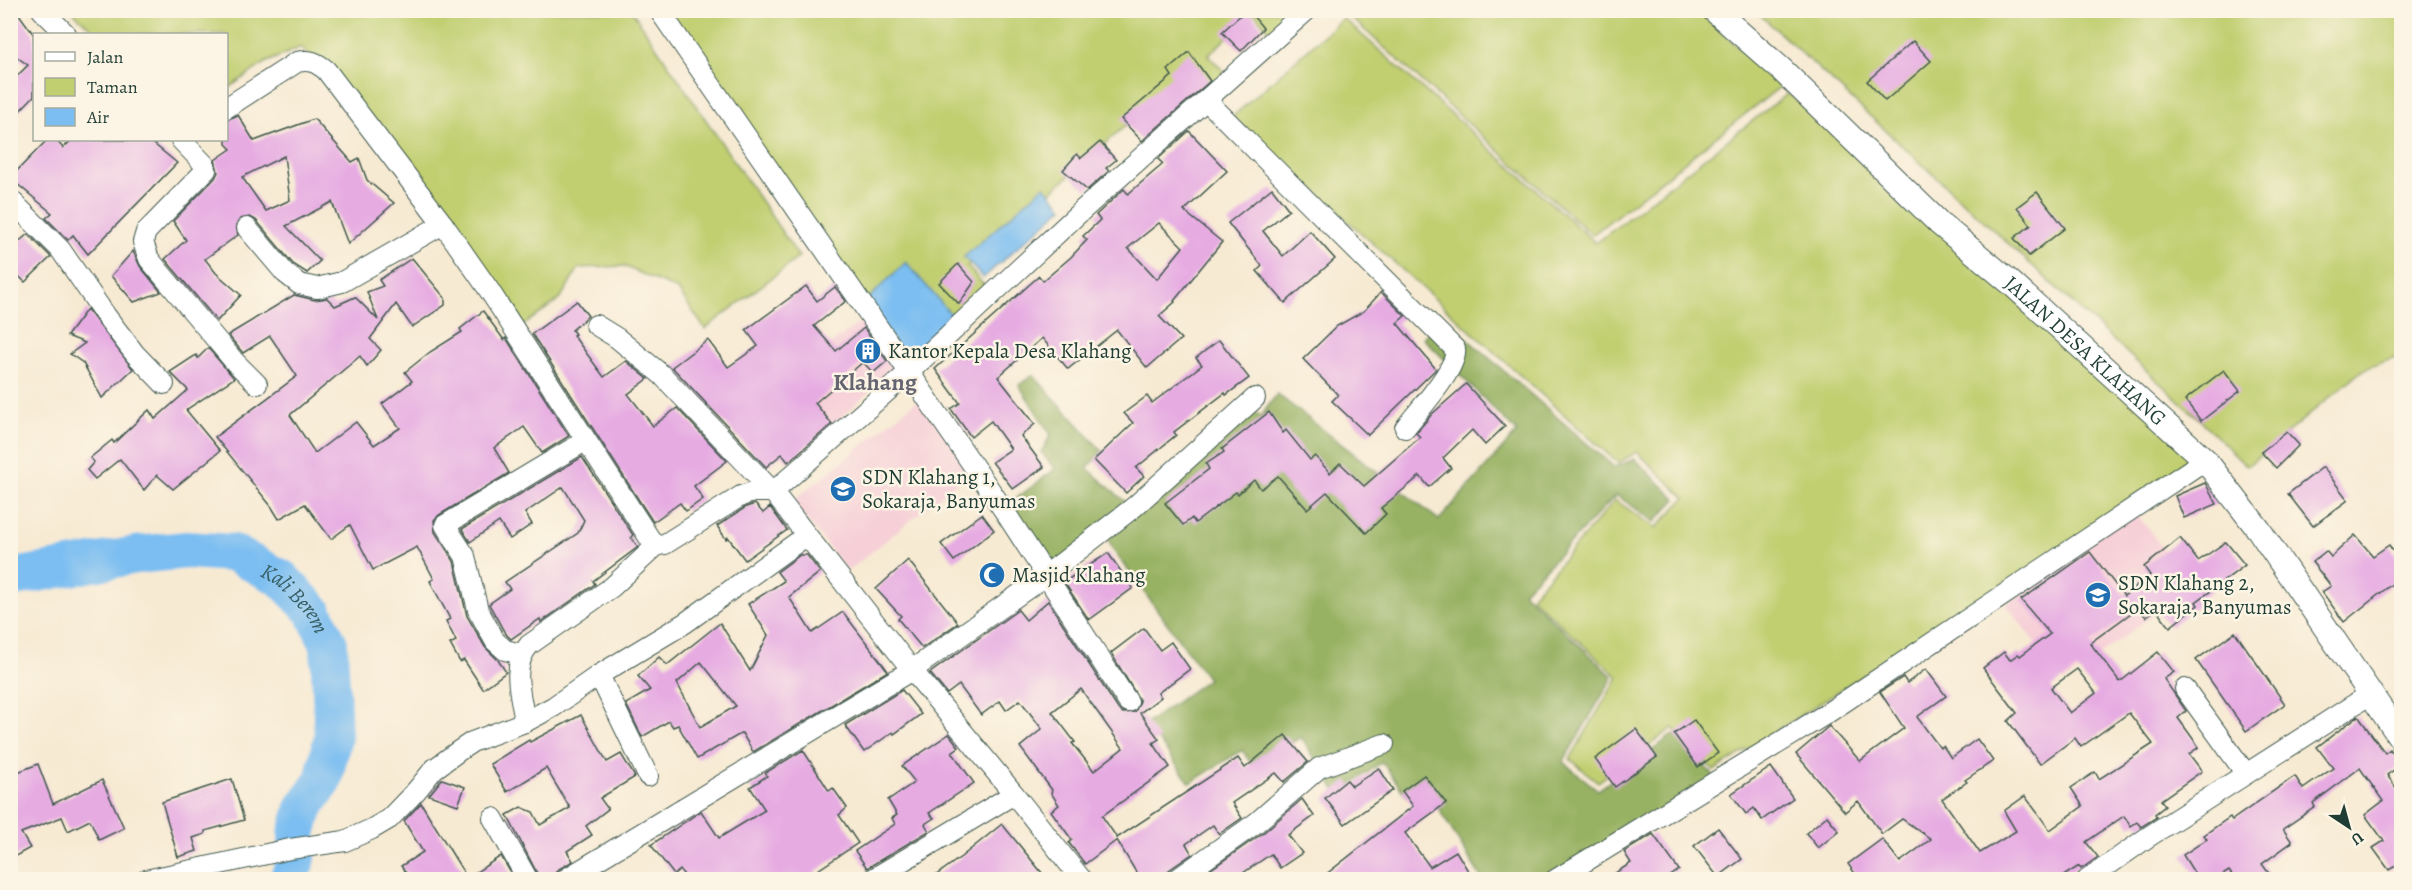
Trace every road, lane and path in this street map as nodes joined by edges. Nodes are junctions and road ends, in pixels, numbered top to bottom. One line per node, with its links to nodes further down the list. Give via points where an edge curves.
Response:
1 (42, 10): 5 (street)
2 (658, 10): 13 (street)
3 (1307, 10): 6 (street)
4 (1714, 10): 19 (street, JALAN DESA KLAHANG, via 1782,70 1939,224)
5 (65, 33)
6 (1207, 101): 13 (street, via 1078,214); 17 (street, via 1455,349 1451,369)
7 (228, 107): 10 (street, via 297,62 317,63)
8 (182, 141): 15 (street, via 206,170 146,232 143,242 149,259)
9 (10, 199): 14 (street, via 60,249 135,354)
10 (443, 224): 11 (street, via 342,282 316,288 299,284 285,273); 18 (street, via 530,350)
11 (247, 228)
12 (596, 325): 20 (street, via 662,375)
13 (909, 372): 20 (street); 23 (street)
14 (164, 384)
15 (257, 384)
16 (1255, 398): 23 (street, via 1168,478)
17 (1406, 428)
18 (585, 441): 22 (street); 24 (street, via 445,525 465,556 478,610 495,641 505,650)
19 (2205, 460): 28 (street, JALAN DESA KLAHANG, via 2259,530); 43 (street, via 1826,714)
20 (773, 492): 21 (street); 22 (street, via 741,495 665,544)
21 (806, 536): 25 (street); 26 (street, via 685,623)
22 (657, 545): 24 (street, via 612,587)
23 (1046, 576): 25 (street); 29 (street)
24 (521, 654): 30 (street, via 517,671)
25 (912, 670): 35 (street); 39 (street)
26 (599, 675): 30 (street); 34 (street)
27 (2185, 689): 33 (street)
28 (2369, 695): 31 (street, JALAN DESA KLAHANG); 33 (street)
29 (1128, 702)
30 (525, 722): 37 (street, via 472,742 434,769 389,819 345,841)
31 (2402, 740)
32 (1384, 744): 42 (street, via 1319,768 1256,823)
33 (2246, 774): 44 (street)
34 (648, 776)
35 (1014, 794): 40 (street); 41 (street)
36 (493, 818): 38 (street)
37 (147, 879)
38 (528, 879)
39 (564, 879)
40 (871, 879)
41 (1082, 879)
42 (1176, 879)
43 (1555, 879)
44 (2087, 879)

